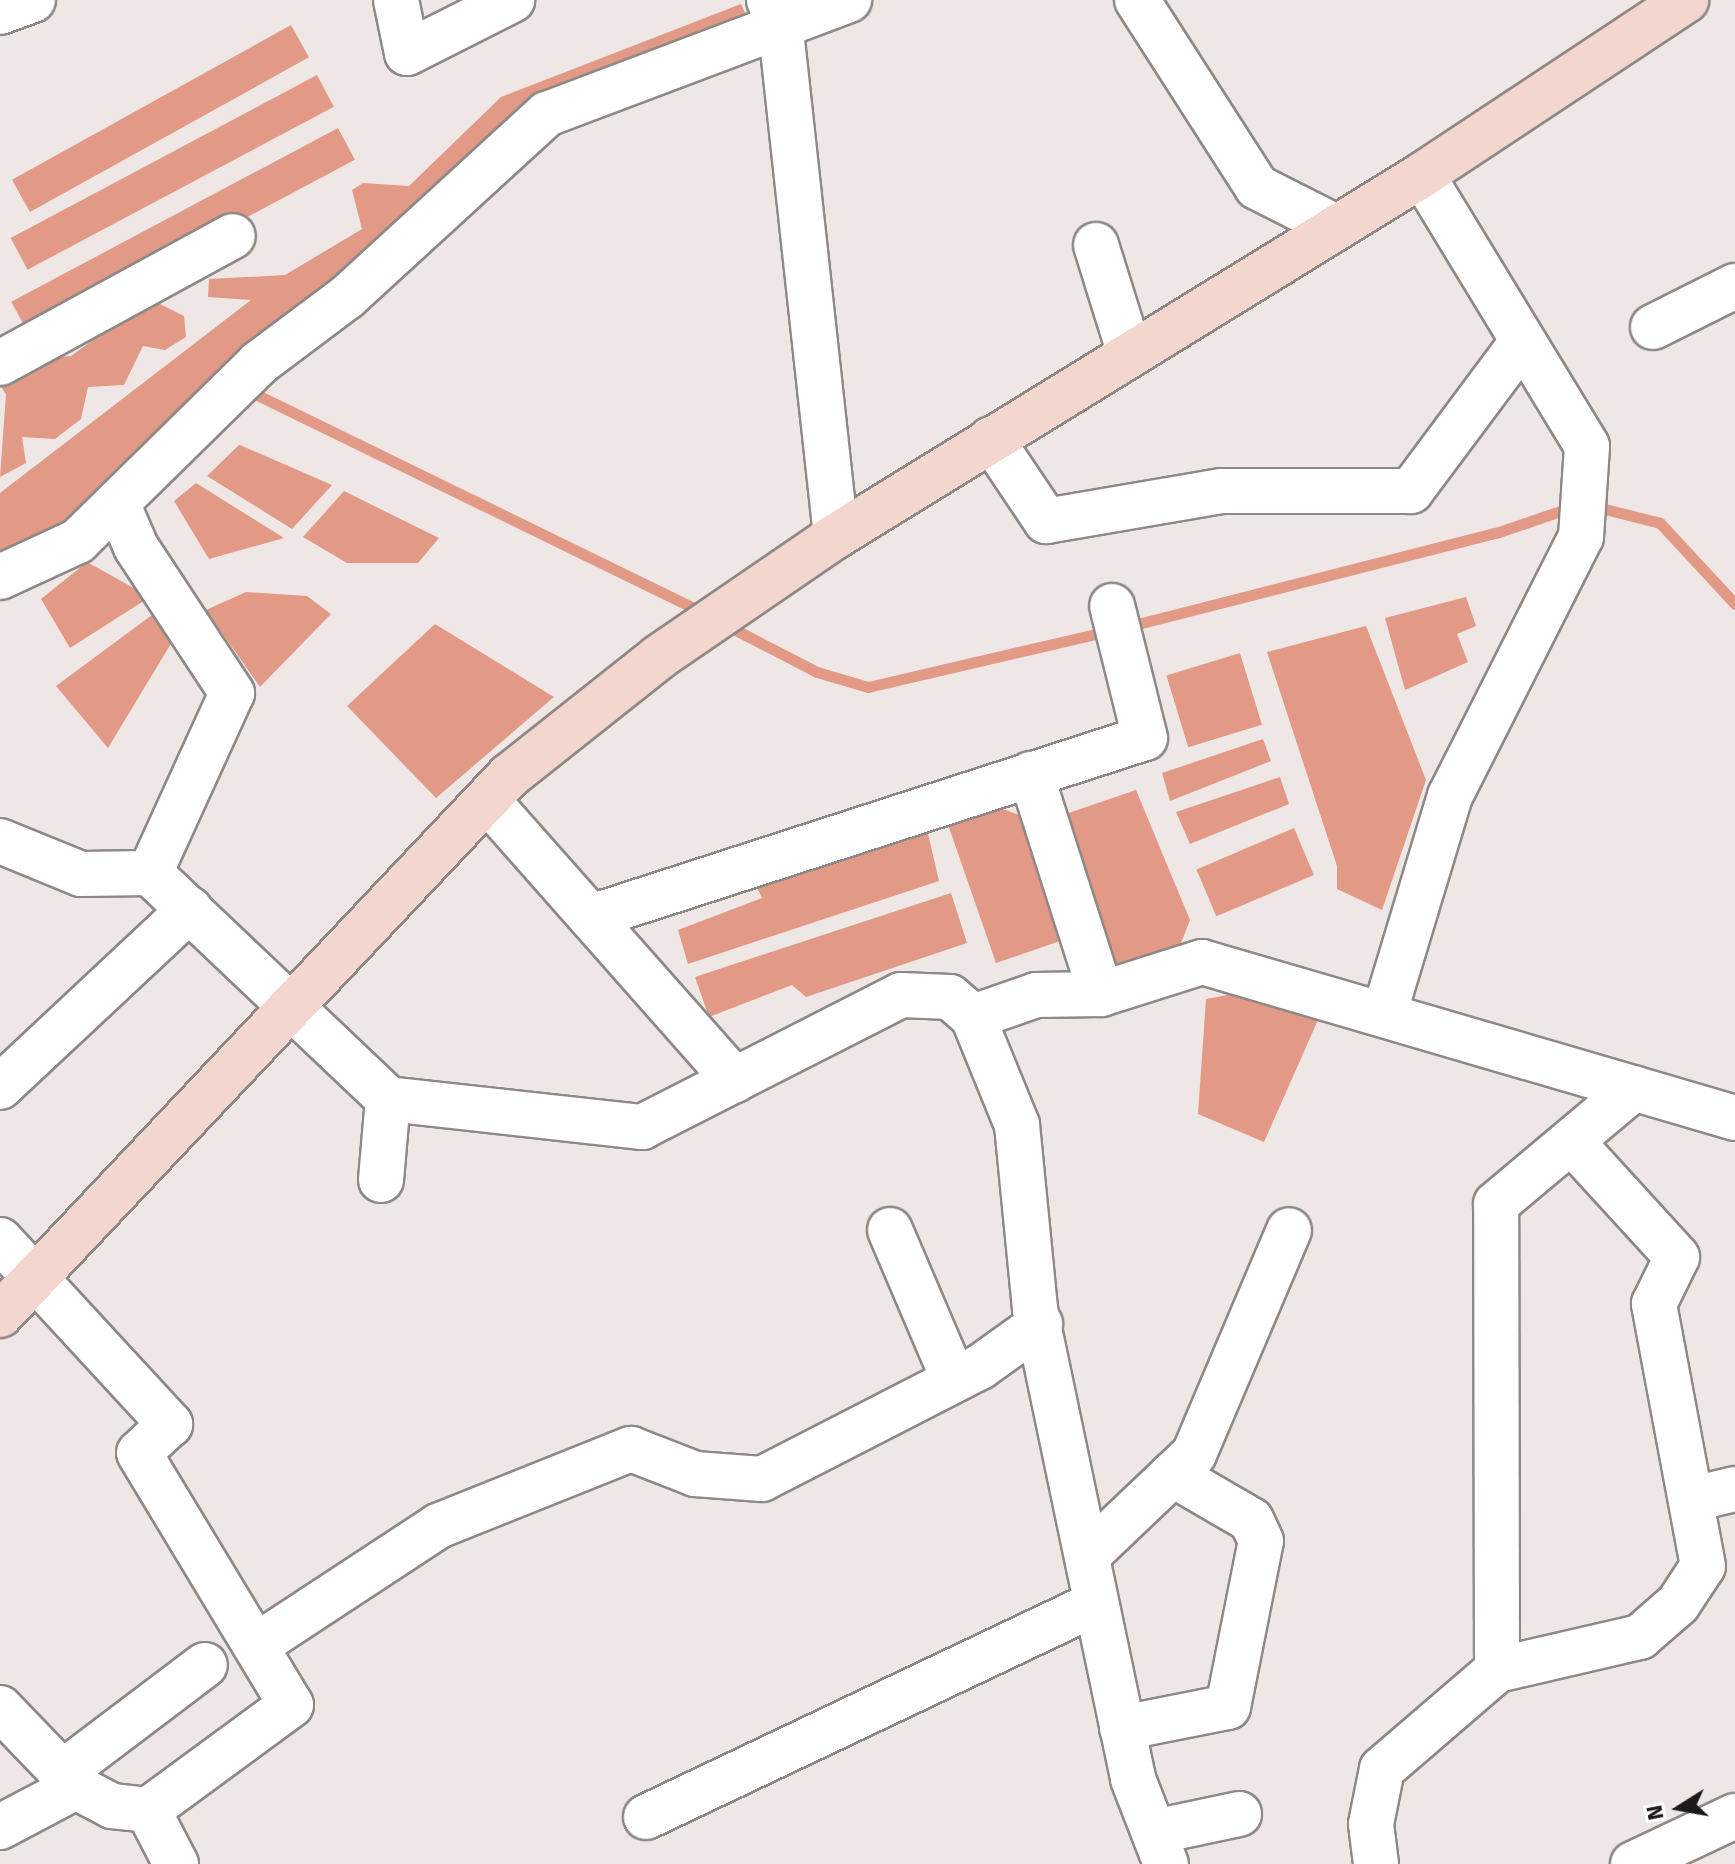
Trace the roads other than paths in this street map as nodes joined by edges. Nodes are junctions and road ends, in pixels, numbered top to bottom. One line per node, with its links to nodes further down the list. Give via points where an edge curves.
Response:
1 (33, 0): 7 (street)
2 (396, 0): 3 (street, via 407,53)
3 (512, 0)
4 (849, 0): 8 (street)
5 (1137, 0): 10 (street, via 1257,187)
6 (1686, 0): 9 (street)
7 (0, 12)
8 (775, 15): 19 (street, via 547,114 347,297 259,363); 20 (street)
9 (1422, 175): 10 (street); 15 (street)
10 (1336, 227): 16 (street)
11 (233, 236): 17 (street)
12 (1096, 245): 16 (street)
13 (1735, 286): 14 (street)
14 (1653, 327)
15 (1522, 342): 18 (street, via 1411,491 1221,491 1046,521); 31 (street, via 1587,446 1581,537 1450,796)
16 (1130, 354): 18 (street)
17 (0, 363)
18 (991, 439): 20 (street)
19 (117, 503): 21 (street, via 78,541); 26 (street, via 136,547 232,693)
20 (836, 536): 24 (street, via 659,657)
21 (0, 577)
22 (1112, 606): 23 (street, via 1145,738)
23 (1031, 774): 28 (street); 29 (street)
24 (487, 800): 28 (street); 30 (street)
25 (0, 841): 26 (street, via 34,849 81,874)
26 (150, 873): 27 (street)
27 (190, 909): 30 (street); 34 (street)
28 (591, 917): 33 (street)
29 (1101, 994): 31 (street, via 1202,962); 32 (street, via 1036,995)
30 (294, 1006): 36 (street); 43 (street)
31 (1385, 1011): 35 (street)
32 (973, 1017): 33 (street, via 950,997 901,995); 45 (street, via 1017,1125)
33 (735, 1080): 36 (street, via 642,1127)
34 (0, 1087)
35 (1634, 1088): 37 (street); 38 (street)
36 (388, 1099): 39 (street)
37 (1735, 1118)
38 (1572, 1142): 49 (street, via 1677,1257 1654,1304); 54 (street, via 1496,1204)
39 (381, 1180)
40 (890, 1230): 46 (street)
41 (1289, 1230): 47 (street, via 1194,1454)
42 (0, 1240): 43 (street)
43 (38, 1276): 44 (street); 52 (street, via 170,1424 139,1453)
44 (0, 1315)
45 (1040, 1324): 46 (street); 50 (street)
46 (954, 1380): 52 (street, via 762,1479 695,1474 631,1449 438,1526)
47 (1172, 1474): 50 (street); 56 (street, via 1251,1520 1261,1541 1228,1707)
48 (1735, 1489): 49 (street)
49 (1693, 1499): 54 (street, via 1703,1566 1650,1629)
50 (1091, 1552): 51 (street)
51 (1095, 1604): 56 (street); 61 (street)
52 (257, 1645): 58 (street, via 291,1705)
53 (205, 1665): 57 (street)
54 (1497, 1670): 65 (street, via 1382,1769 1371,1824)
55 (0, 1708): 57 (street)
56 (1122, 1728): 63 (street)
57 (69, 1780): 58 (street, via 112,1806); 62 (street)
58 (148, 1810): 64 (street)
59 (1239, 1814): 63 (street)
60 (1735, 1816): 66 (street)
61 (646, 1817)
62 (0, 1827)
63 (1160, 1848)
64 (176, 1864)
65 (1376, 1864)
66 (1633, 1864)

